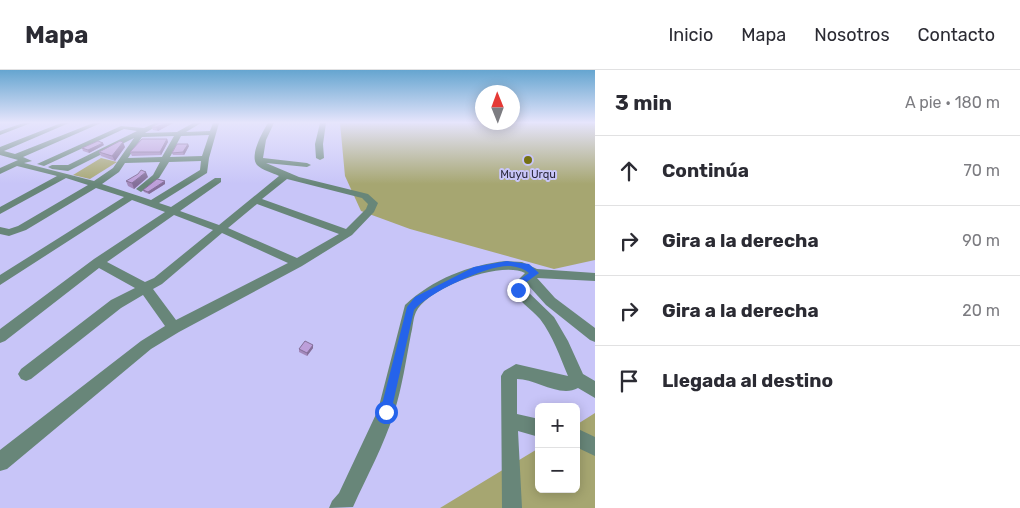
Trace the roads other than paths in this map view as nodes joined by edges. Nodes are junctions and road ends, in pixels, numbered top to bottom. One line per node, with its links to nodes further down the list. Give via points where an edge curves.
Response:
1 (17, 143): 10 (street)
2 (53, 143): 15 (street)
3 (87, 143): 17 (street)
4 (120, 143): 20 (street)
5 (134, 143): 16 (street)
6 (174, 143): 13 (street)
7 (210, 143): 11 (street)
8 (261, 143): 14 (street)
9 (319, 143): 12 (street)
10 (0, 151): 15 (street)
11 (205, 158): 13 (street); 27 (street, via 204,171)
12 (320, 158)
13 (166, 159): 16 (street); 24 (street, via 154,181)
14 (259, 159): 18 (street); 21 (street, via 265,166)
15 (19, 160): 17 (street); 19 (street); 20 (street)
16 (123, 161): 23 (street)
17 (41, 164): 20 (street)
18 (307, 165)
19 (0, 171)
20 (65, 172): 23 (street); 28 (street)
21 (286, 175): 26 (street); 32 (street, via 371,199 371,210)
22 (218, 180): 29 (street)
23 (96, 185): 25 (street); 31 (street, via 22,228 9,233)
24 (141, 189)
25 (131, 196): 27 (street); 37 (street)
26 (255, 200): 30 (street); 32 (street)
27 (151, 204): 29 (street)
28 (0, 211)
29 (170, 211): 30 (street); 33 (street)
30 (221, 229): 34 (street); 38 (street, via 158,282)
31 (0, 230)
32 (348, 233): 34 (street)
33 (98, 262): 38 (street); 41 (street)
34 (298, 263): 39 (street)
35 (532, 275): 36 (street); 40 (street, via 535,287 549,301); 43 (street, via 518,284 518,290 542,312 559,334); 50 (street, via 526,266 517,264 477,269 418,300 410,309 386,412 346,500)
36 (595, 277)
37 (0, 281)
38 (145, 288): 39 (street); 42 (street, via 116,304)
39 (174, 328): 49 (street, via 146,345)
40 (595, 336)
41 (0, 337)
42 (26, 374)
43 (577, 379): 44 (street); 45 (street, via 572,384 560,383 516,371 509,376)
44 (595, 390)
45 (509, 420): 46 (street); 51 (street)
46 (535, 427)
47 (580, 440): 48 (street)
48 (595, 447)
49 (0, 462)
50 (339, 508)
51 (512, 508)

